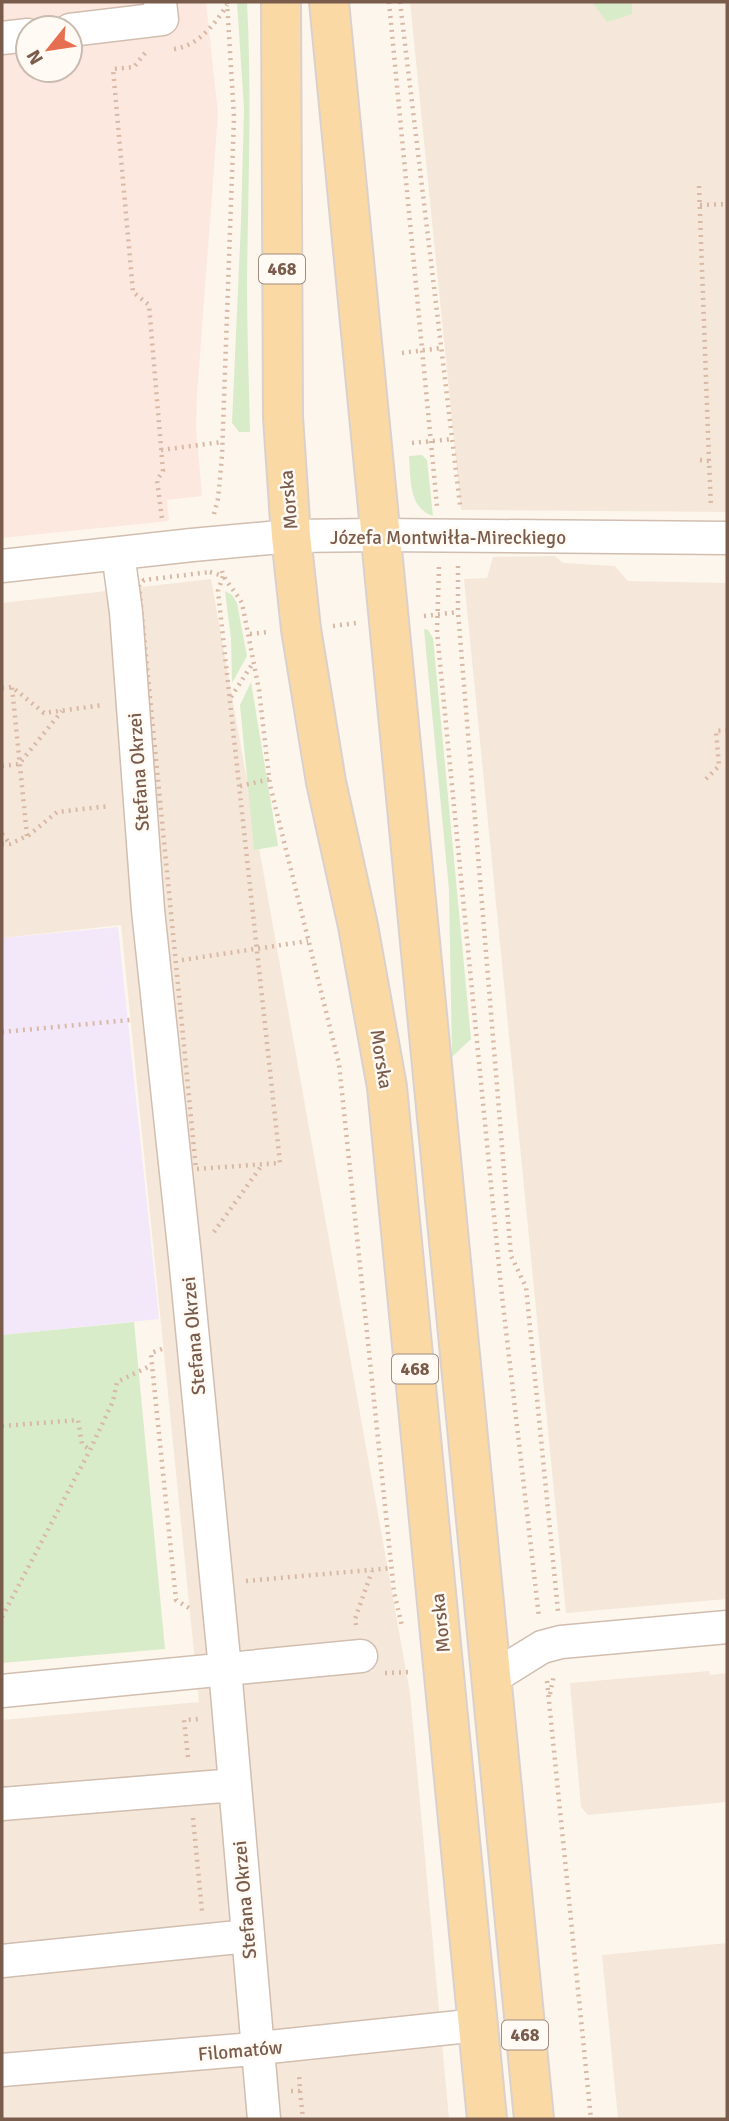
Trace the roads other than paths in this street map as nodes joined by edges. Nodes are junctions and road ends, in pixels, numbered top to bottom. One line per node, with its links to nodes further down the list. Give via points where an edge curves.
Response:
1 (160, 2): 4 (street, via 162,19)
2 (281, 2): 7 (main road, Morska / 468, via 283,417)
3 (329, 2): 6 (main road, 468)
4 (84, 28)
5 (719, 527): 6 (street, Józefa Montwiłła-Mireckiego)
6 (380, 535): 7 (street, Józefa Montwiłła-Mireckiego); 13 (main road, 468)
7 (291, 536): 8 (street, Józefa Montwiłła-Mireckiego); 19 (main road, Morska / 468, via 326,782 387,1087)
8 (118, 553): 9 (street, Józefa Montwiłła-Mireckiego); 12 (street, Stefana Okrzei, via 165,963 184,1244)
9 (2, 566)
10 (727, 1627): 13 (street, via 552,1644)
11 (361, 1656): 12 (street)
12 (225, 1669): 14 (street); 15 (street, Stefana Okrzei)
13 (492, 1678): 24 (main road, 468)
14 (2, 1691)
15 (235, 1784): 16 (street); 17 (street, Stefana Okrzei)
16 (2, 1804)
17 (248, 1936): 18 (street); 20 (street, Stefana Okrzei)
18 (2, 1961)
19 (478, 2025): 20 (street, Filomatów); 23 (main road, Morska / 468)
20 (257, 2048): 21 (street, Filomatów); 22 (street, Stefana Okrzei)
21 (2, 2070)
22 (264, 2119)
23 (488, 2119)
24 (534, 2119)

